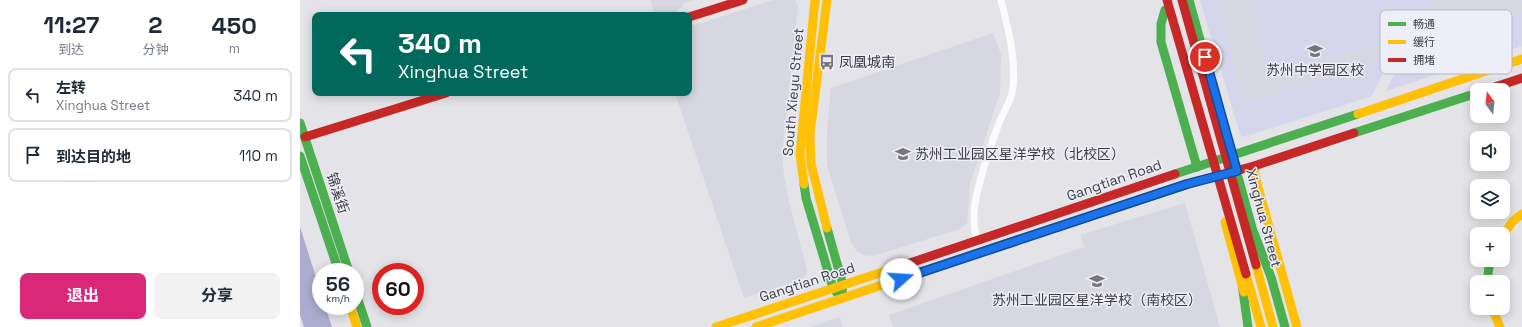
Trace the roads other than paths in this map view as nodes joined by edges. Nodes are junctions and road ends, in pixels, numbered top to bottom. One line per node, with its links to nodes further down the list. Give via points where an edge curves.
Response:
1 (743, 0): 10 (main road)
2 (816, 0): 35 (main road, South Xieyu Street, via 800,154 806,198)
3 (827, 0): 34 (main road, South Xieyu Street, via 810,134 811,164)
4 (1001, 0): 31 (street, via 1012,47 1013,87 1010,103 1000,121 976,196 974,221)
5 (1162, 0): 9 (main road)
6 (1167, 0): 30 (main road)
7 (1182, 0): 47 (main road)
8 (1189, 0): 21 (main road, Xinghua Street)
9 (1165, 10): 22 (main road); 24 (main road, via 1161,24 1161,42)
10 (692, 16)
11 (1522, 59): 12 (main road, Gangtian Road)
12 (1512, 62)
13 (1477, 74): 21 (main road, Gangtian Road)
14 (1522, 78): 15 (main road)
15 (1507, 83)
16 (1470, 95): 23 (main road, Gangtian Road)
17 (437, 96): 19 (main road)
18 (300, 123): 19 (main road, 锦溪街)
19 (302, 139): 33 (main road, 锦溪街)
20 (300, 156): 32 (main road, 锦溪街)
21 (1232, 156): 22 (main road, Gangtian Road); 25 (main road, Xinghua Street)
22 (1208, 163): 24 (main road, Gangtian Road); 26 (main road)
23 (1254, 166): 25 (main road, Gangtian Road); 50 (main road)
24 (1197, 167): 31 (main road, Gangtian Road)
25 (1237, 171): 26 (main road, Gangtian Road); 28 (main road, Xinghua Street)
26 (1212, 177): 36 (main road, Gangtian Road); 45 (main road)
27 (1522, 214): 29 (main road)
28 (1251, 223): 48 (main road, Xinghua Street); 49 (main road)
29 (1509, 227)
30 (1233, 230): 44 (main road); 46 (main road)
31 (977, 241): 34 (main road, Gangtian Road)
32 (336, 263)
33 (346, 263)
34 (843, 285): 35 (main road, Gangtian Road); 36 (main road)
35 (833, 288): 36 (main road, South Xieyu Street); 42 (main road, Gangtian Road)
36 (841, 299): 43 (main road, Gangtian Road)
37 (353, 315): 40 (main road)
38 (363, 315): 41 (main road)
39 (1495, 315): 51 (main road)
40 (357, 327)
41 (367, 327)
42 (716, 327)
43 (756, 327)
44 (1248, 327)
45 (1254, 327)
46 (1261, 327)
47 (1273, 327)
48 (1280, 327)
49 (1285, 327)
50 (1297, 327)
51 (1500, 327)

